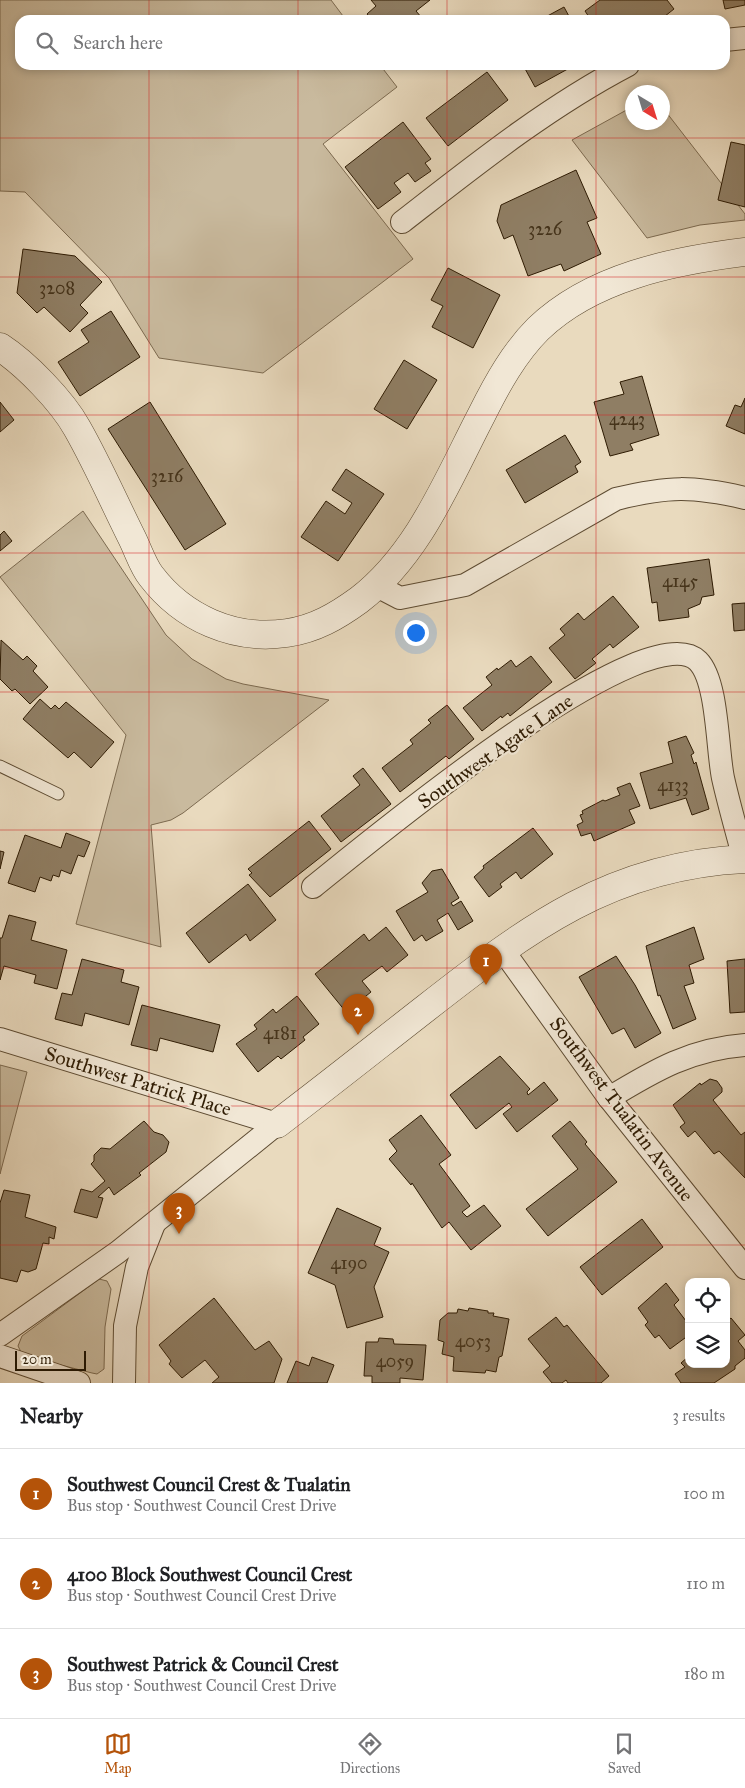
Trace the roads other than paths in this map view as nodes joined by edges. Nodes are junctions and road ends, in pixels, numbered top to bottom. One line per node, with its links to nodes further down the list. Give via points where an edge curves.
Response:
1 (745, 38): 2 (street)
2 (730, 40)
3 (618, 70): 4 (street, via 540,117)
4 (402, 222)
5 (745, 252): 8 (street, via 630,274 581,298 536,330 502,375 421,530)
6 (0, 347): 8 (street, via 30,369 76,425 150,576 183,608 222,629 248,634 287,633 316,626 340,614)
7 (745, 498): 8 (street, via 704,488 668,488 634,494 616,499 465,585 400,598)
8 (377, 586)
9 (0, 766): 10 (lane)
10 (58, 794)
11 (744, 859): 12 (street, Southwest Agate Lane, via 723,777 709,680 698,662 690,655 679,653 658,656 594,683 539,716); 13 (street, via 708,861 637,877 556,914)
12 (313, 887)
13 (502, 949): 16 (street, Southwest Tualatin Avenue); 17 (street)
14 (0, 1039): 17 (street, Southwest Patrick Place)
15 (745, 1045): 16 (street, via 716,1048 678,1059)
16 (609, 1098): 19 (street, Southwest Tualatin Avenue)
17 (277, 1124): 18 (street)
18 (155, 1223): 20 (street); 23 (street, via 137,1267 127,1318)
19 (745, 1268)
20 (0, 1335)
21 (0, 1356): 22 (street)
22 (80, 1383)
23 (124, 1383)

